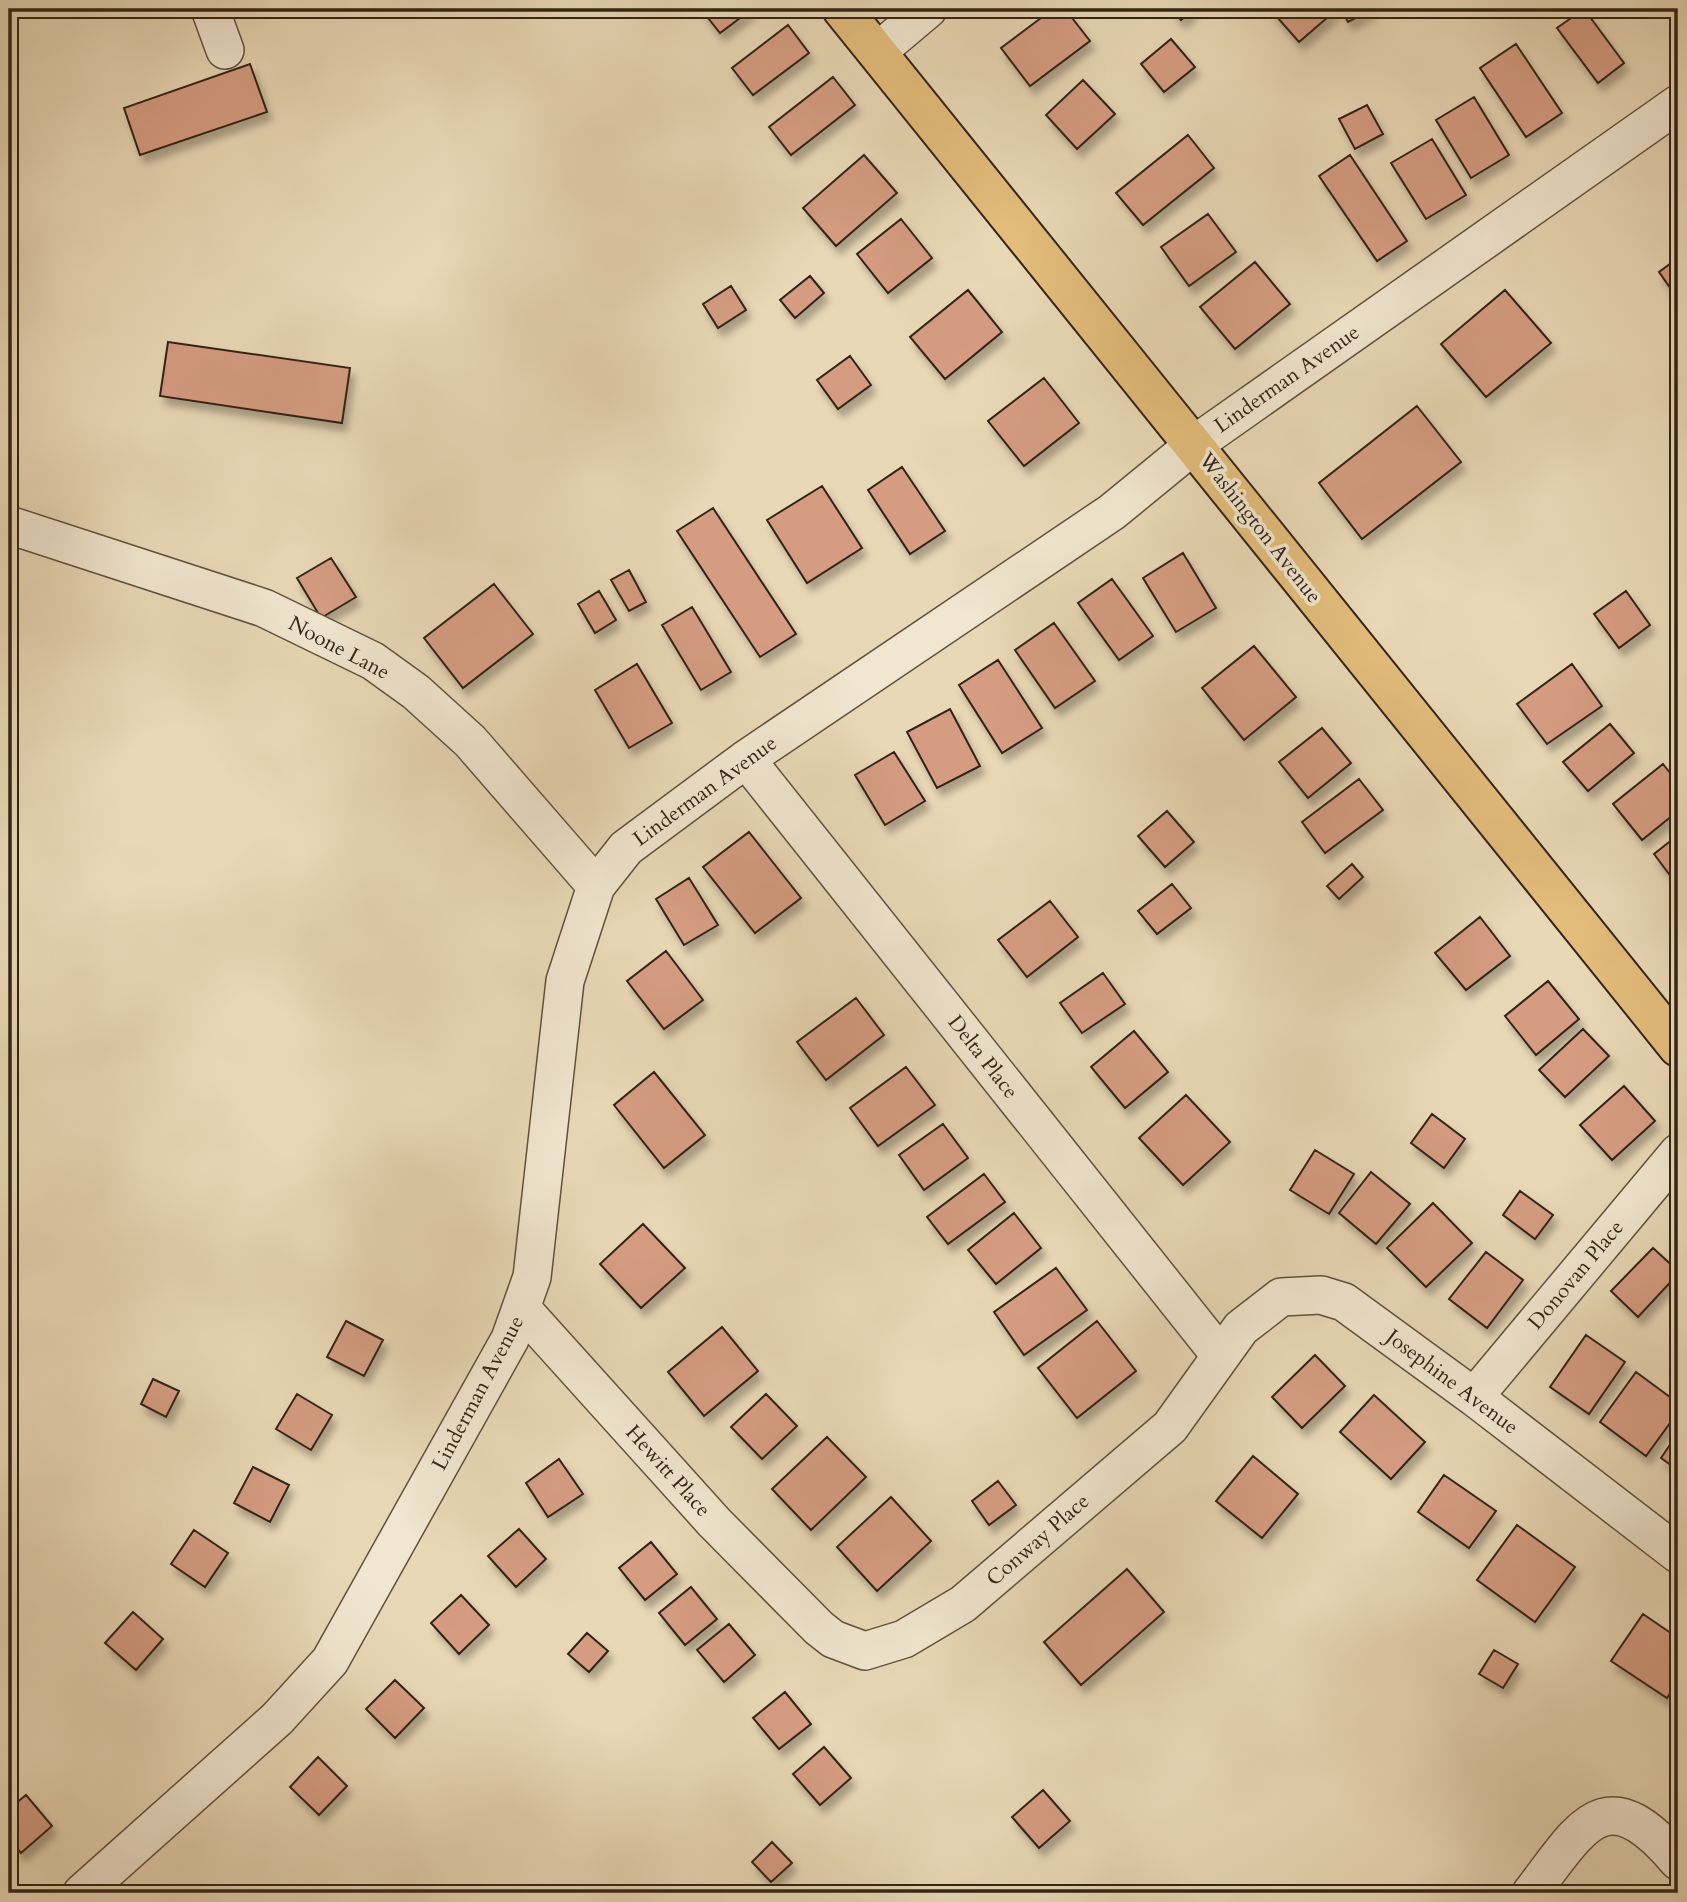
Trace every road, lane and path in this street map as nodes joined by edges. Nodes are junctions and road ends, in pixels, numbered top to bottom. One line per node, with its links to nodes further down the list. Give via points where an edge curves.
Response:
1 (209, 9): 4 (street)
2 (842, 9): 5 (main road, Washington Avenue)
3 (928, 9): 5 (street)
4 (225, 50)
5 (877, 51): 7 (main road, Washington Avenue)
6 (1678, 104): 7 (street, Linderman Avenue)
7 (1195, 444): 9 (street, Linderman Avenue, via 1112,512); 11 (main road, Washington Avenue)
8 (9, 525): 10 (street, Noone Lane, via 264,608 373,662 416,692 470,741)
9 (746, 759): 10 (street, Linderman Avenue, via 626,848); 14 (street, Delta Place)
10 (596, 886): 13 (street, Linderman Avenue, via 565,981 532,1277)
11 (1678, 1047)
12 (1678, 1153): 15 (street, Donovan Place)
13 (523, 1309): 17 (street, Hewitt Place, via 714,1522); 19 (street, Linderman Avenue, via 330,1661 277,1719)
14 (1220, 1355): 15 (street, Josephine Avenue, via 1241,1328 1281,1297 1321,1294 1344,1303); 17 (street, Conway Place, via 1170,1427 963,1604 904,1639 865,1651 833,1639)
15 (1474, 1397): 16 (street, Josephine Avenue)
16 (1678, 1554)
17 (819, 1628)
18 (1678, 1861): 20 (street, via 1643,1828 1614,1814 1594,1819 1577,1832)
19 (82, 1893)
20 (1531, 1893)

